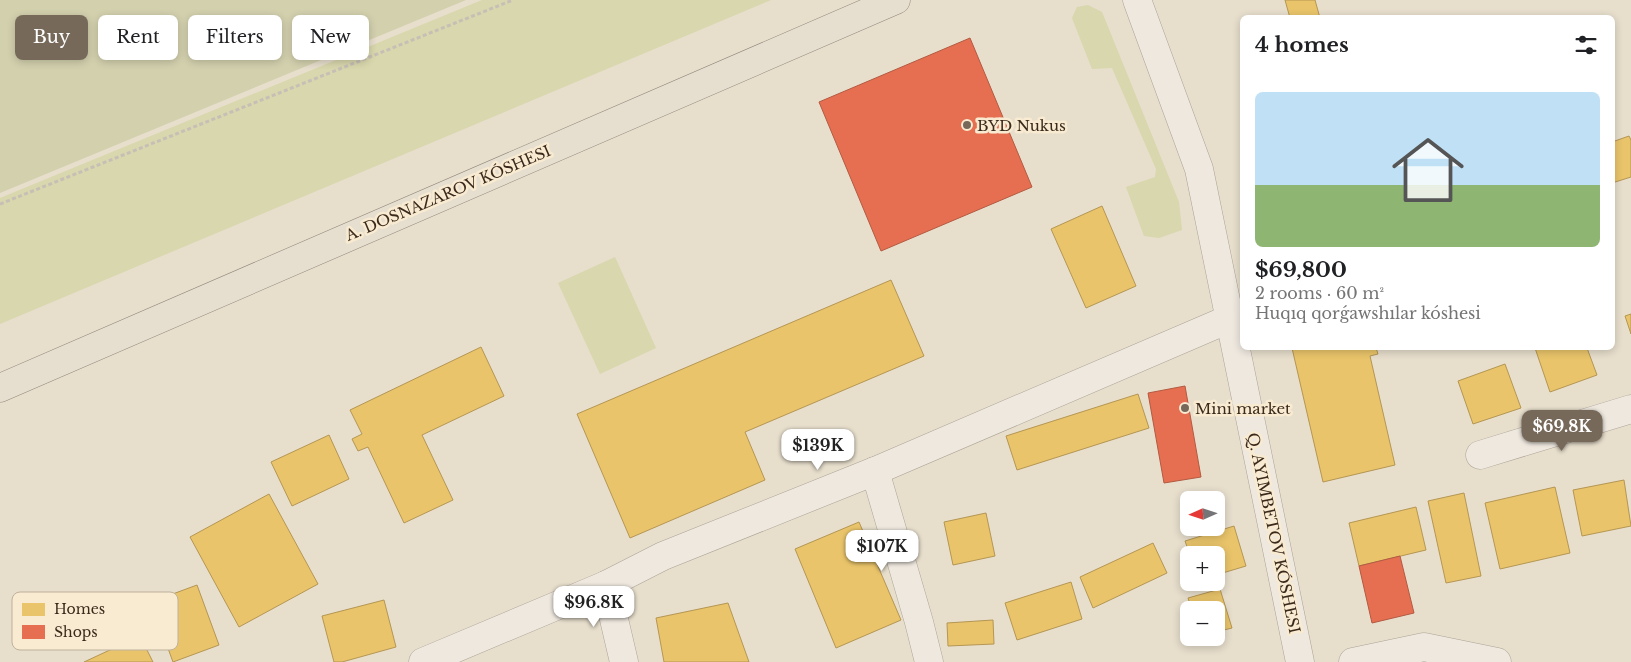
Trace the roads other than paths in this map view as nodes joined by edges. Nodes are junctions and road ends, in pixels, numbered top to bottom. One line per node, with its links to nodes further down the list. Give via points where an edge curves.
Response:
1 (896, 0): 4 (main road, A. DOSNAZAROV KÓSHESI)
2 (1137, 0): 3 (street, via 1198,169)
3 (1229, 319): 7 (street); 12 (street)
4 (0, 388)
5 (1631, 409): 6 (street)
6 (1480, 455)
7 (875, 471): 8 (street, via 663,556); 11 (street)
8 (606, 584): 9 (street); 10 (street)
9 (423, 662)
10 (624, 662)
11 (929, 662)
12 (1300, 662)
13 (1353, 662): 14 (street, via 1424,647)
14 (1497, 662)

